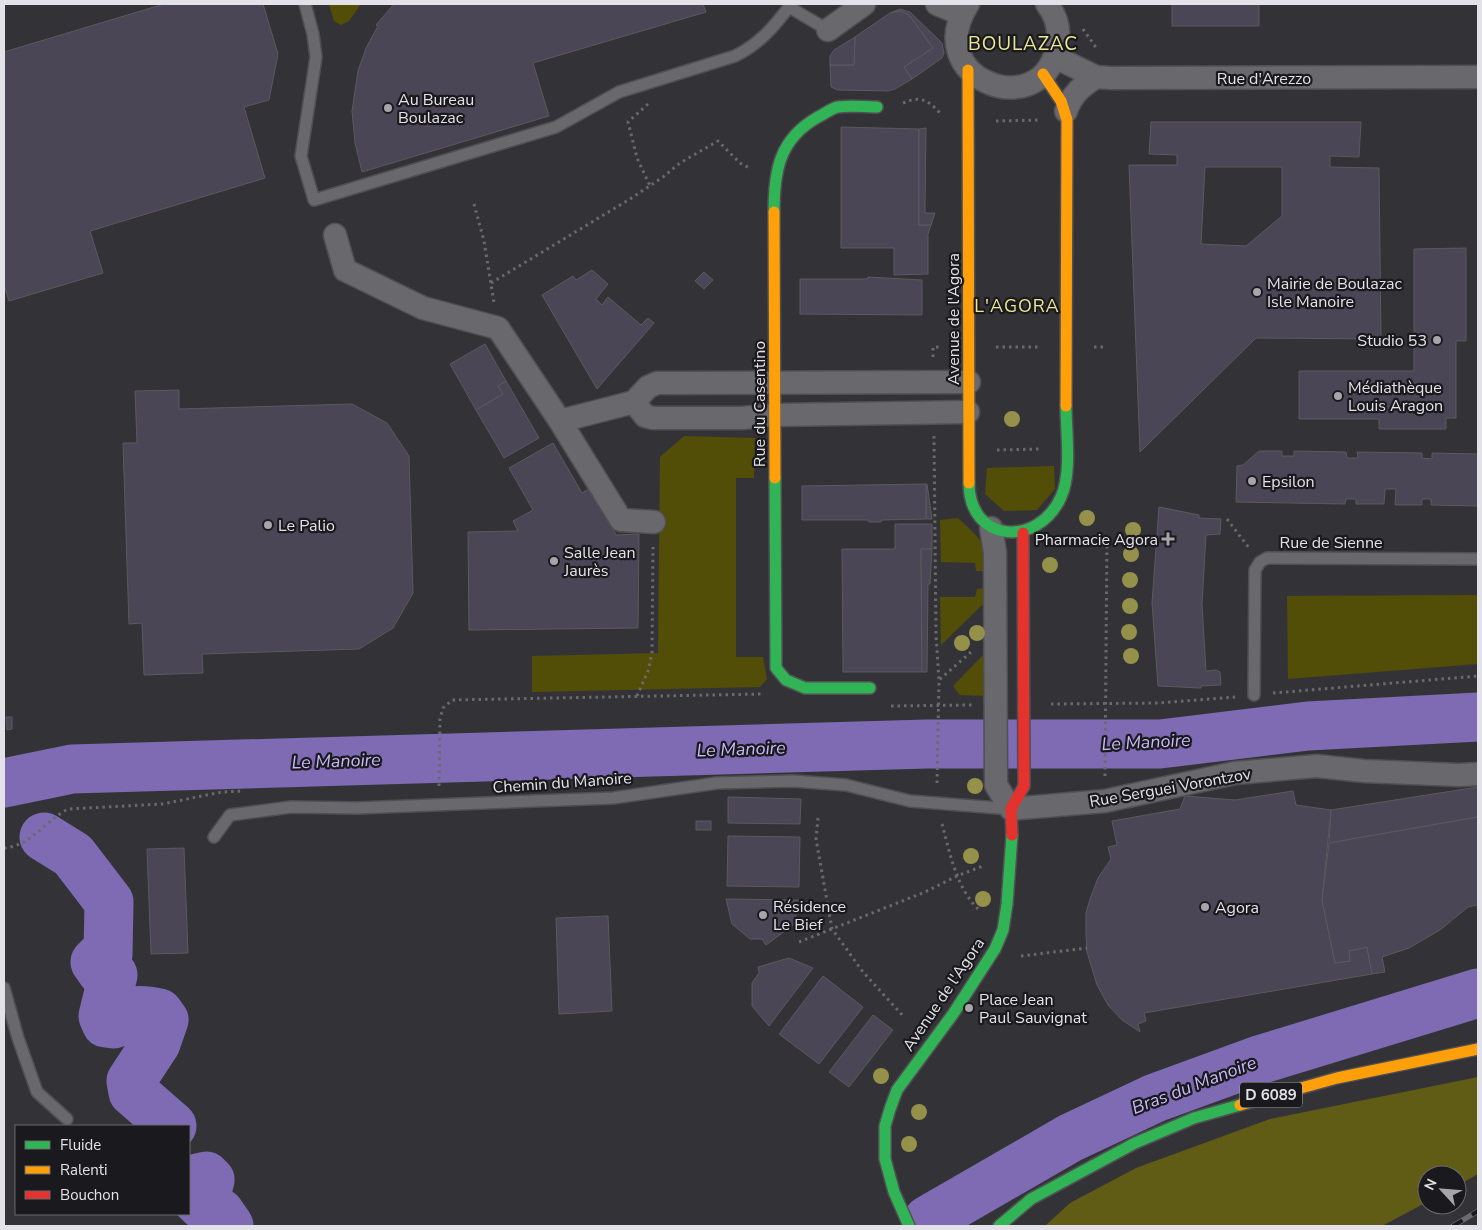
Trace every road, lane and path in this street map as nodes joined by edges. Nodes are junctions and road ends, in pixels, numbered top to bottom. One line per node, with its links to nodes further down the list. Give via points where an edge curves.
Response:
1 (305, 4): 5 (lane, via 314,34 316,57 301,156 314,200 556,128 619,92 735,56 771,31)
2 (864, 4): 7 (street)
3 (936, 4): 6 (street)
4 (1047, 4): 8 (street, via 1058,26 1059,42)
5 (789, 5): 7 (lane)
6 (964, 9): 9 (street, via 956,43)
7 (828, 30)
8 (1049, 65): 9 (street, via 1029,83 1013,88 996,87); 10 (street, Rue d'Arezzo); 14 (street)
9 (968, 70): 22 (street, Avenue de l'Agora)
10 (1096, 77): 11 (street, Rue d'Arezzo); 14 (street, via 1073,96)
11 (1478, 77)
12 (657, 102): 16 (path, via 648,104 628,122 637,158)
13 (878, 107): 15 (street, Rue du Casentino, via 837,106 804,124 783,151)
14 (1066, 111): 33 (street, via 1066,479 1061,499 1043,521)
15 (774, 185): 16 (path, via 756,181 758,171 740,163 718,141 680,163); 21 (street, Rue du Casentino)
16 (650, 186): 19 (path)
17 (474, 204): 19 (path)
18 (335, 235): 20 (street, via 345,270 423,308)
19 (491, 283): 20 (path)
20 (498, 328): 27 (street)
21 (775, 382): 22 (street); 23 (street, via 657,383 648,387); 26 (street, Rue du Casentino)
22 (969, 382): 25 (street, Avenue de l'Agora)
23 (634, 402): 26 (street, via 645,416 654,418); 27 (street)
24 (934, 412): 25 (street); 26 (street); 38 (path)
25 (968, 412): 32 (street, Avenue de l'Agora, via 969,496 973,508)
26 (776, 415): 39 (street, Rue du Casentino, via 776,668 786,680 805,688)
27 (560, 421): 31 (street, via 621,520)
28 (1047, 449): 29 (path)
29 (990, 450)
30 (1227, 519): 36 (path)
31 (654, 522): 42 (path, via 652,654)
32 (991, 528): 33 (street, via 1007,534); 45 (street, via 995,552)
33 (1023, 533): 51 (street, via 1024,786)
34 (1107, 536): 46 (path)
35 (1478, 558): 36 (lane, Rue de Sienne, via 1267,558)
36 (1260, 562): 41 (lane, Rue de Sienne, via 1255,570)
37 (973, 650): 38 (path)
38 (939, 680): 44 (path)
39 (870, 688)
40 (766, 694): 42 (path)
41 (1254, 695)
42 (637, 696): 49 (path, via 452,700 443,708 440,719)
43 (889, 706): 44 (path)
44 (938, 706): 45 (path); 47 (path)
45 (995, 710): 51 (street, via 996,784)
46 (1105, 764)
47 (938, 767)
48 (1478, 774): 51 (street, Rue Serguei Vorontzov, via 1364,771 1317,766 1235,773 1105,801)
49 (439, 788)
50 (936, 803): 51 (lane, Chemin du Manoire); 53 (lane, Chemin du Manoire, via 910,801 846,785 793,781 716,783 613,798 357,808 291,807 230,815); 57 (path)
51 (1010, 809): 69 (street, Avenue de l'Agora, via 1012,852 1007,904 995,949 953,1014 897,1090 888,1109 883,1142 888,1179)
52 (818, 818): 59 (path, via 816,839)
53 (214, 837)
54 (18, 847): 55 (path)
55 (4, 848)
56 (988, 864): 57 (path)
57 (957, 876): 58 (path, via 971,902); 59 (path)
58 (983, 914)
59 (832, 929): 60 (path); 64 (path, via 863,972)
60 (799, 942)
61 (1087, 948): 62 (path)
62 (1015, 956)
63 (4, 988): 66 (lane, via 37,1092)
64 (904, 1017)
65 (1478, 1049): 67 (street, D 6089, via 1337,1078 1194,1118 1135,1143)
66 (66, 1119)
67 (1074, 1175): 68 (street, D 6089); 70 (street, D 6089, via 1031,1199)
68 (1039, 1208)
69 (908, 1226)
70 (998, 1226)

